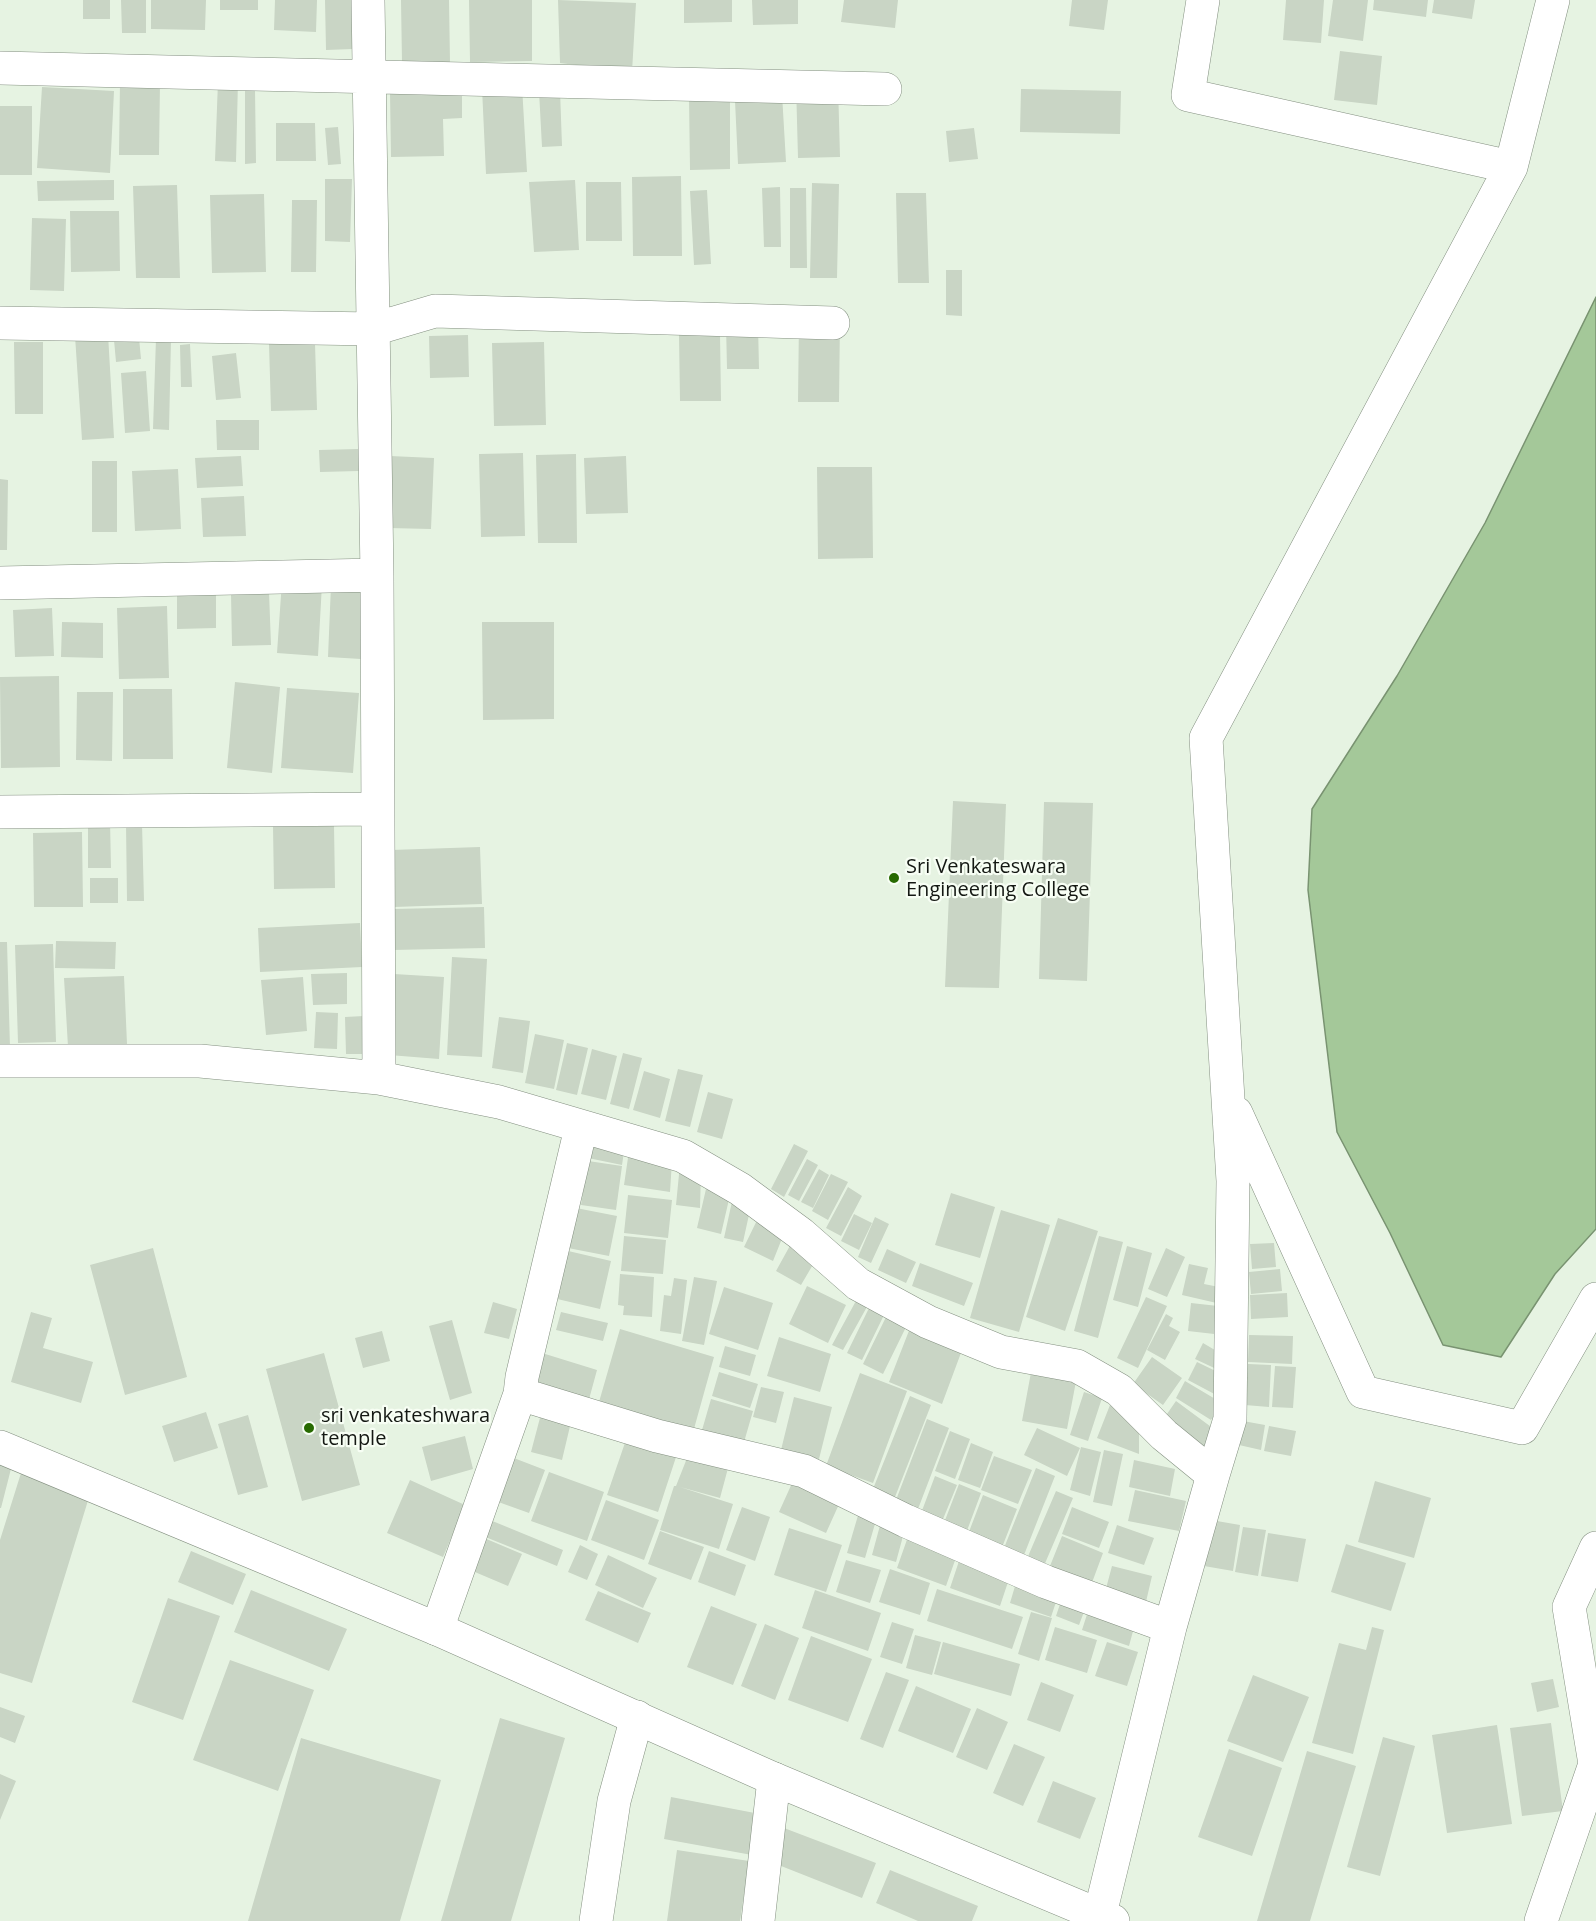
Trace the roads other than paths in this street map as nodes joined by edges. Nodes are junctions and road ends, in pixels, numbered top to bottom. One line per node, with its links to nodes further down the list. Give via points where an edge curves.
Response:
1 (368, 0): 5 (street)
2 (1203, 0): 7 (street, via 1188,95)
3 (1553, 0): 7 (street)
4 (0, 68): 5 (street)
5 (367, 77): 6 (street); 10 (street)
6 (885, 89)
7 (1510, 167): 17 (street, via 1206,738)
8 (0, 323): 10 (street)
9 (833, 323): 10 (street, via 435,311)
10 (374, 329): 11 (street)
11 (377, 575): 12 (street); 13 (street)
12 (0, 583)
13 (376, 809): 14 (street); 16 (street)
14 (0, 812)
15 (0, 1060): 16 (street, via 200,1061)
16 (379, 1078): 18 (street, via 498,1102)
17 (1227, 1095): 19 (street, via 1363,1392 1522,1428); 22 (street, via 1233,1181 1230,1419)
18 (580, 1128): 20 (street); 22 (street, via 683,1156 740,1189 801,1234 858,1284 928,1322 1001,1352 1077,1366 1119,1390 1164,1435)
19 (1596, 1299)
20 (520, 1394): 24 (street, via 657,1436 804,1471 1046,1582); 25 (street)
21 (0, 1447): 25 (street)
22 (1213, 1475): 24 (street)
23 (1596, 1548): 31 (street, via 1569,1607 1595,1764)
24 (1170, 1628): 28 (street)
25 (437, 1629): 26 (street)
26 (637, 1717): 27 (street); 29 (street, via 615,1801)
27 (774, 1779): 28 (street); 30 (street)
28 (1106, 1917)
29 (596, 1921)
30 (758, 1921)
31 (1541, 1921)

